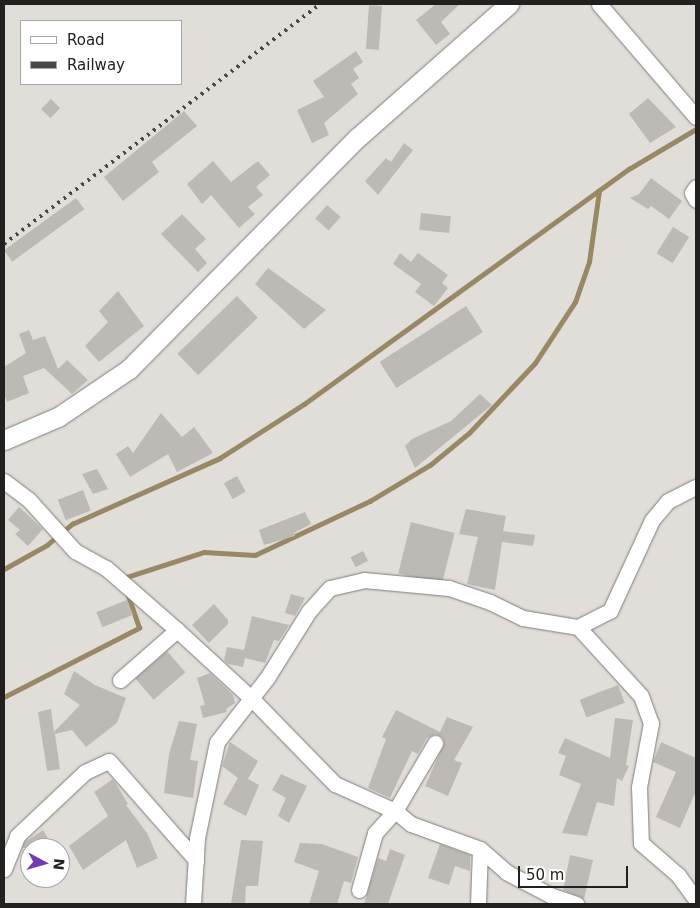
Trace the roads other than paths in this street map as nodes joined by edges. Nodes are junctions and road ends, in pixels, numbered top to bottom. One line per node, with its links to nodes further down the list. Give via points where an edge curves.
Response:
1 (509, 4): 6 (street, via 357,138 130,368 58,417)
2 (599, 4): 3 (street)
3 (696, 117)
4 (696, 187): 5 (street, via 692,193)
5 (696, 200)
6 (4, 440)
7 (4, 481): 10 (street, via 29,500 65,543 113,575)
8 (696, 487): 9 (street, via 668,501 652,520 610,611)
9 (578, 627): 12 (street, via 523,618 449,588 364,580 330,588 309,610); 19 (street, via 641,696 651,724 639,787 641,844 678,875)
10 (177, 630): 11 (street); 12 (street)
11 (120, 680)
12 (252, 699): 14 (street, via 335,784); 16 (street, via 217,742 203,802)
13 (435, 743): 14 (street)
14 (395, 811): 15 (street, via 411,824); 18 (street, via 375,833)
15 (480, 849): 21 (street); 22 (street, via 506,872 550,895)
16 (196, 860): 17 (street, via 109,761 85,772 17,836); 20 (street)
17 (4, 869)
18 (359, 890)
19 (696, 900)
20 (194, 904)
21 (478, 904)
22 (576, 904)

